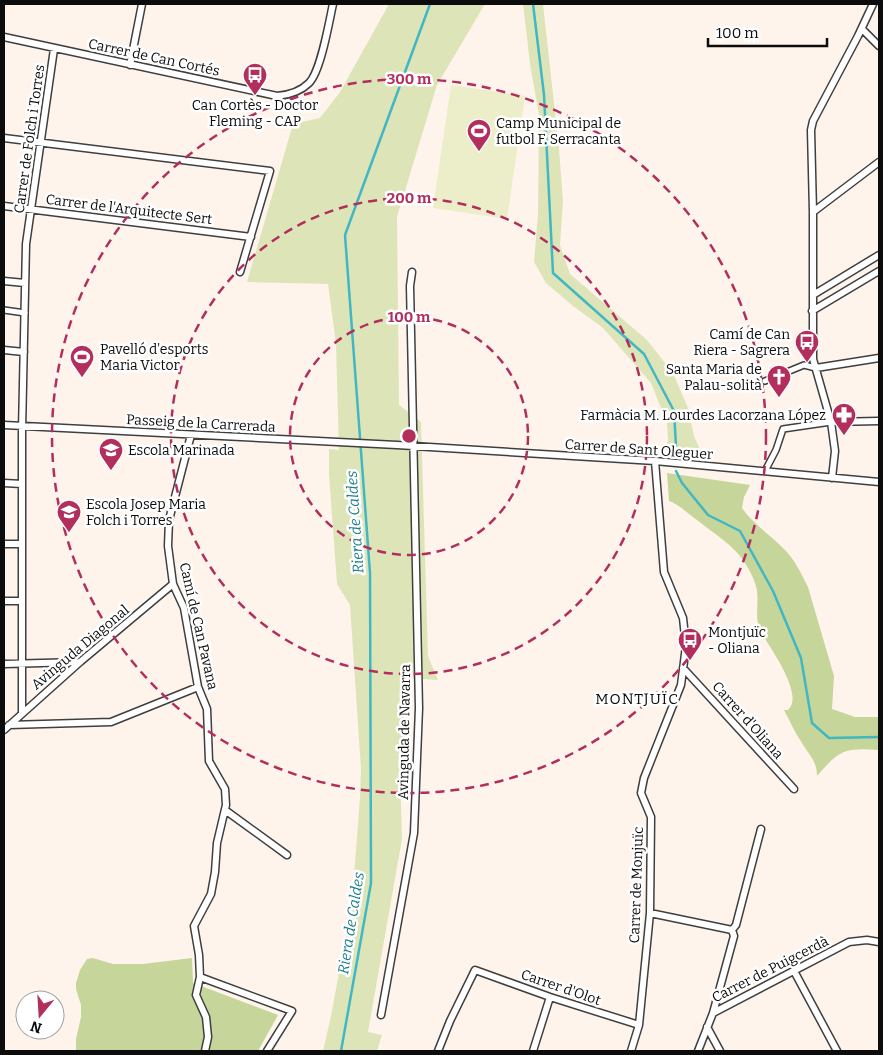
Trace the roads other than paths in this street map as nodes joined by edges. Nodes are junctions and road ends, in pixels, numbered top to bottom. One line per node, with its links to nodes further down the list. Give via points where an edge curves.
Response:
1 (142, 4): 8 (street)
2 (333, 4): 8 (street, Carrer de Can Cortés, via 317,69 310,82 288,95 277,96)
3 (873, 4): 4 (street)
4 (862, 29): 6 (street); 14 (street, via 813,121)
5 (4, 37): 7 (street, Carrer de Can Cortés)
6 (879, 46)
7 (54, 49): 8 (street, Carrer de Can Cortés); 10 (street, Carrer de Folch i Torres)
8 (130, 65)
9 (4, 138): 10 (street)
10 (41, 143): 13 (street, Carrer de Folch i Torres); 15 (street, via 270,171)
11 (879, 162): 14 (street)
12 (4, 206): 13 (street, Carrer de l'Arquitecte Sert)
13 (31, 210): 15 (street, Carrer de l'Arquitecte Sert); 21 (street, Carrer de Folch i Torres)
14 (813, 212): 22 (street)
15 (251, 237): 18 (street)
16 (879, 255): 22 (street)
17 (879, 271): 24 (street)
18 (240, 272)
19 (412, 272): 37 (street, Avinguda de Navarra)
20 (4, 281): 21 (street)
21 (25, 283): 25 (street, Carrer de Folch i Torres)
22 (813, 295): 24 (street)
23 (4, 310): 25 (street)
24 (812, 311): 29 (street)
25 (25, 313): 27 (street, Carrer de Folch i Torres)
26 (4, 350): 27 (street)
27 (24, 352): 34 (street, Carrer de Folch i Torres)
28 (879, 358): 29 (street)
29 (816, 368): 30 (street, via 804,365); 32 (street)
30 (765, 381)
31 (879, 421): 32 (street)
32 (831, 422): 39 (street, via 783,429); 40 (street, via 835,451)
33 (4, 425): 34 (street, Passeig de la Carrerada)
34 (22, 426): 35 (street, Passeig de la Carrerada); 43 (street, Carrer de Folch i Torres)
35 (191, 435): 36 (street, Passeig de la Carrerada); 46 (street, Camí de Can Pavana, via 169,520 168,546)
36 (397, 445): 37 (street, Carrer de Sant Oleguer)
37 (413, 446): 38 (street, Carrer de Sant Oleguer); 68 (street, Avinguda de Navarra, via 420,708 414,833)
38 (654, 461): 39 (street, Carrer de Sant Oleguer); 52 (street, Carrer de Monjuïc, via 664,572 683,618 686,646)
39 (765, 471): 40 (street, Carrer de Sant Oleguer)
40 (832, 478): 41 (street, Carrer de Sant Oleguer)
41 (879, 482)
42 (4, 483): 43 (street)
43 (22, 484): 45 (street, Carrer de Folch i Torres)
44 (4, 544): 45 (street)
45 (22, 544): 48 (street, Carrer de Folch i Torres)
46 (173, 584): 49 (street, Avinguda Diagonal); 53 (street, Camí de Can Pavana, via 184,608)
47 (4, 601): 48 (street)
48 (22, 602): 51 (street, Carrer de Folch i Torres)
49 (80, 662): 51 (street); 54 (street, Avinguda Diagonal)
50 (4, 664): 51 (street)
51 (21, 664): 54 (street, Carrer de Folch i Torres)
52 (683, 668): 57 (street, Carrer d'Oliana); 61 (street, Carrer de Monjuïc, via 681,685 644,778 642,793 651,817)
53 (198, 687): 55 (street, via 111,722); 58 (street, Camí de Can Pavana, via 208,709 208,761 225,789)
54 (22, 713): 55 (street, Avinguda Diagonal)
55 (7, 725): 56 (street, Avinguda Diagonal)
56 (4, 730)
57 (794, 789)
58 (225, 810): 60 (street); 65 (street, Camí de Can Pavana, via 211,894 194,926)
59 (761, 829): 62 (street)
60 (287, 855)
61 (650, 913): 62 (street); 69 (street, Carrer de Monjuïc)
62 (732, 930): 67 (street, via 734,936)
63 (879, 942): 64 (street, Carrer de Puigcerdà, via 849,942)
64 (794, 971): 67 (street, Carrer de Puigcerdà); 78 (street)
65 (200, 976): 71 (street, Camí de Can Pavana, via 196,995 206,1017 208,1037); 72 (street, via 292,1011)
66 (550, 997): 69 (street, Carrer d'Olot); 73 (street, Carrer d'Olot, via 476,970); 74 (street)
67 (713, 1013): 70 (street, Carrer de Puigcerdà)
68 (381, 1015)
69 (639, 1026): 75 (street, Carrer de Monjuïc)
70 (707, 1027): 76 (street, Carrer de Puigcerdà); 77 (street)
71 (205, 1051)
72 (267, 1051)
73 (438, 1051)
74 (533, 1051)
75 (631, 1051)
76 (698, 1051)
77 (720, 1051)
78 (836, 1051)

